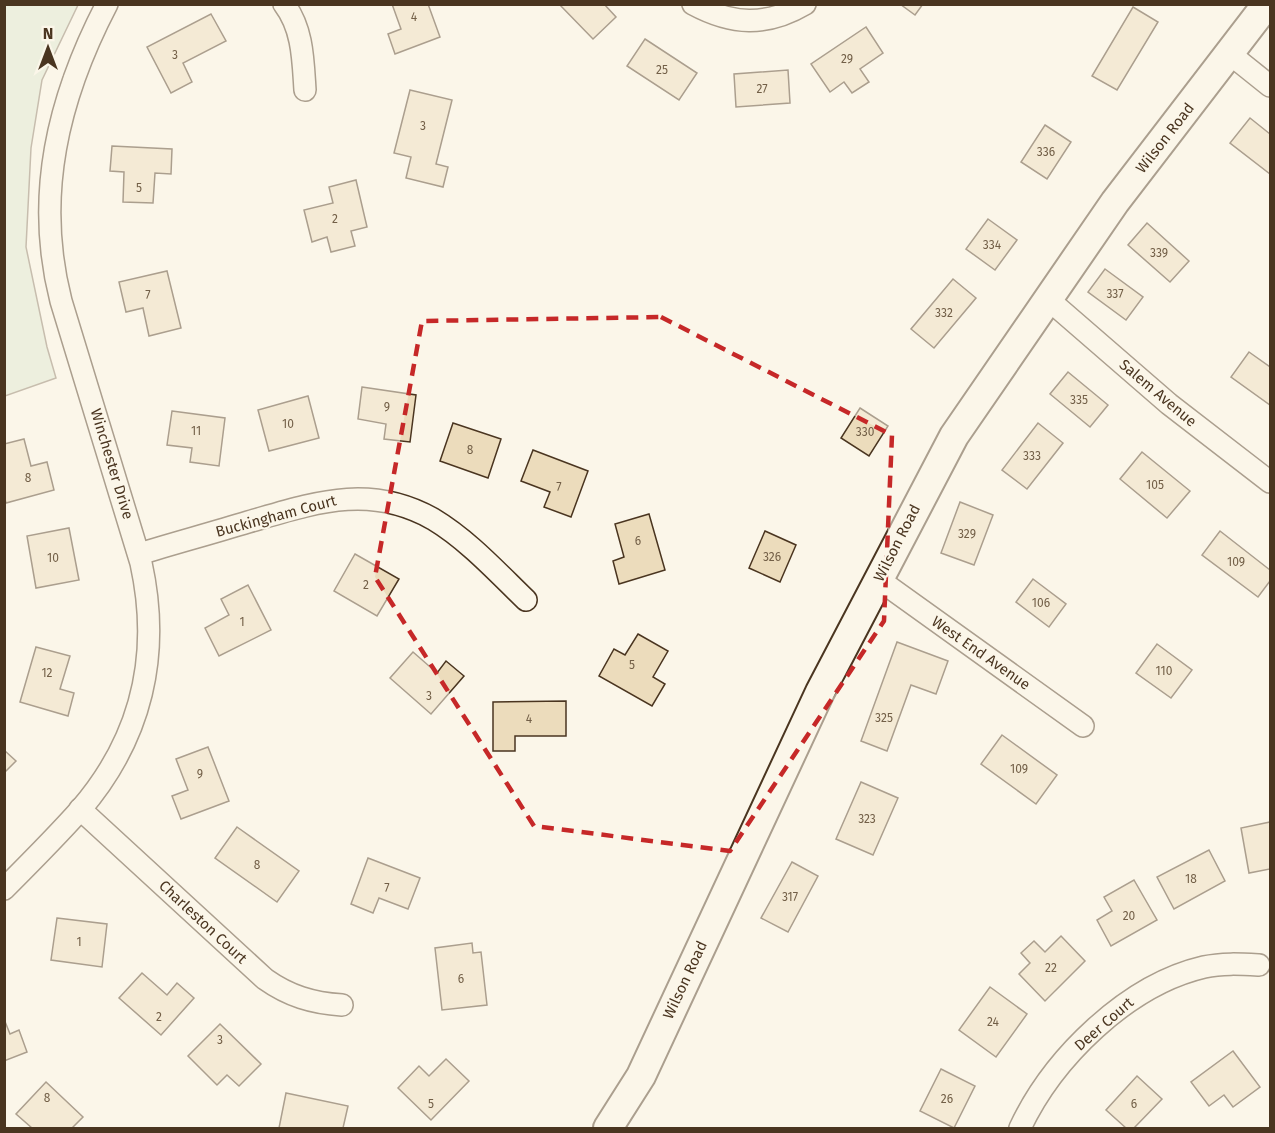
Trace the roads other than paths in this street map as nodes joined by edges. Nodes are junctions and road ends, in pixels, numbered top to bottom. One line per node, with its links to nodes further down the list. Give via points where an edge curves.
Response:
1 (107, 4): 11 (street, Winchester Drive, via 78,66 61,117 52,173 50,225 61,301)
2 (284, 4): 8 (street, via 298,30)
3 (693, 4): 4 (street, via 723,17 755,21 771,19)
4 (805, 4)
5 (1267, 4): 6 (street, Wilson Road)
6 (1230, 54): 7 (street); 9 (street, Wilson Road, via 1116,202)
7 (1270, 86)
8 (306, 90)
9 (1048, 300): 10 (street, Salem Avenue, via 1168,404); 12 (street, Wilson Road, via 954,436)
10 (1270, 482)
11 (139, 554): 13 (street, Buckingham Court, via 310,504 347,498 374,499 409,508 444,526); 15 (street, Winchester Drive, via 149,619 144,686 125,743)
12 (878, 579): 14 (street, West End Avenue); 19 (street, Wilson Road, via 815,703 641,1076)
13 (526, 600)
14 (1083, 726)
15 (80, 809): 16 (street, Winchester Drive); 18 (street, Charleston Court, via 265,979 300,998)
16 (4, 889)
17 (1259, 965): 20 (street, Deer Court, via 1203,968 1140,993 1070,1054 1047,1080)
18 (342, 1005)
19 (608, 1128)
20 (1020, 1128)

